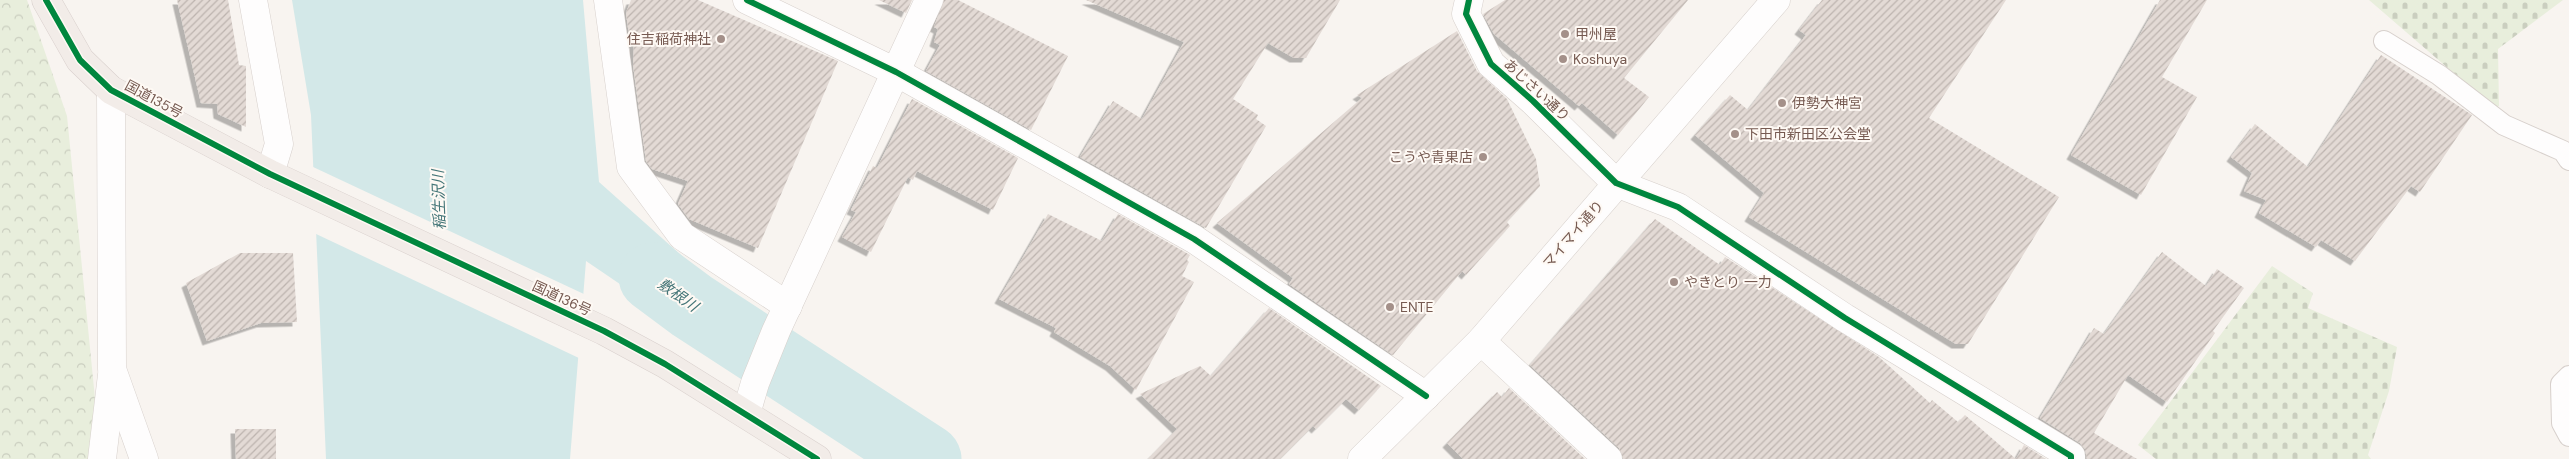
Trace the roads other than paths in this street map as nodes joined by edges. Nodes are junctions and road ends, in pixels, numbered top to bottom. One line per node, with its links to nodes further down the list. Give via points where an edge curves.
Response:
1 (46, 0): 10 (highway, 国道135号, via 80,60)
2 (253, 0): 12 (street, via 279,144)
3 (608, 0): 14 (street, via 631,167 682,236)
4 (747, 0): 9 (street)
5 (929, 0): 9 (street)
6 (1469, 0): 13 (street, あじさい通り, via 1466,14 1491,64)
7 (1776, 0): 13 (street, マイマイ通り)
8 (2384, 41): 11 (lane, via 2439,75 2504,125 2563,151)
9 (896, 72): 14 (street); 18 (street, via 1194,239)
10 (111, 90): 12 (highway, 国道135号); 16 (street)
11 (2569, 160)
12 (278, 178): 19 (highway, 国道136号, via 604,331)
13 (1616, 183): 15 (street, マイマイ通り); 26 (street, via 1678,207 1845,318 2071,456)
14 (788, 306): 19 (street, via 755,383)
15 (1481, 341): 18 (street, マイマイ通り); 25 (street)
16 (112, 369): 21 (street); 22 (street)
17 (2569, 376): 20 (lane, via 2561,384 2562,423)
18 (1426, 396): 24 (street, マイマイ通り)
19 (746, 414): 23 (highway, 国道136号)
20 (2569, 436)
21 (102, 459)
22 (144, 459)
23 (817, 459)
24 (1362, 459)
25 (1608, 459)
26 (2071, 459)

